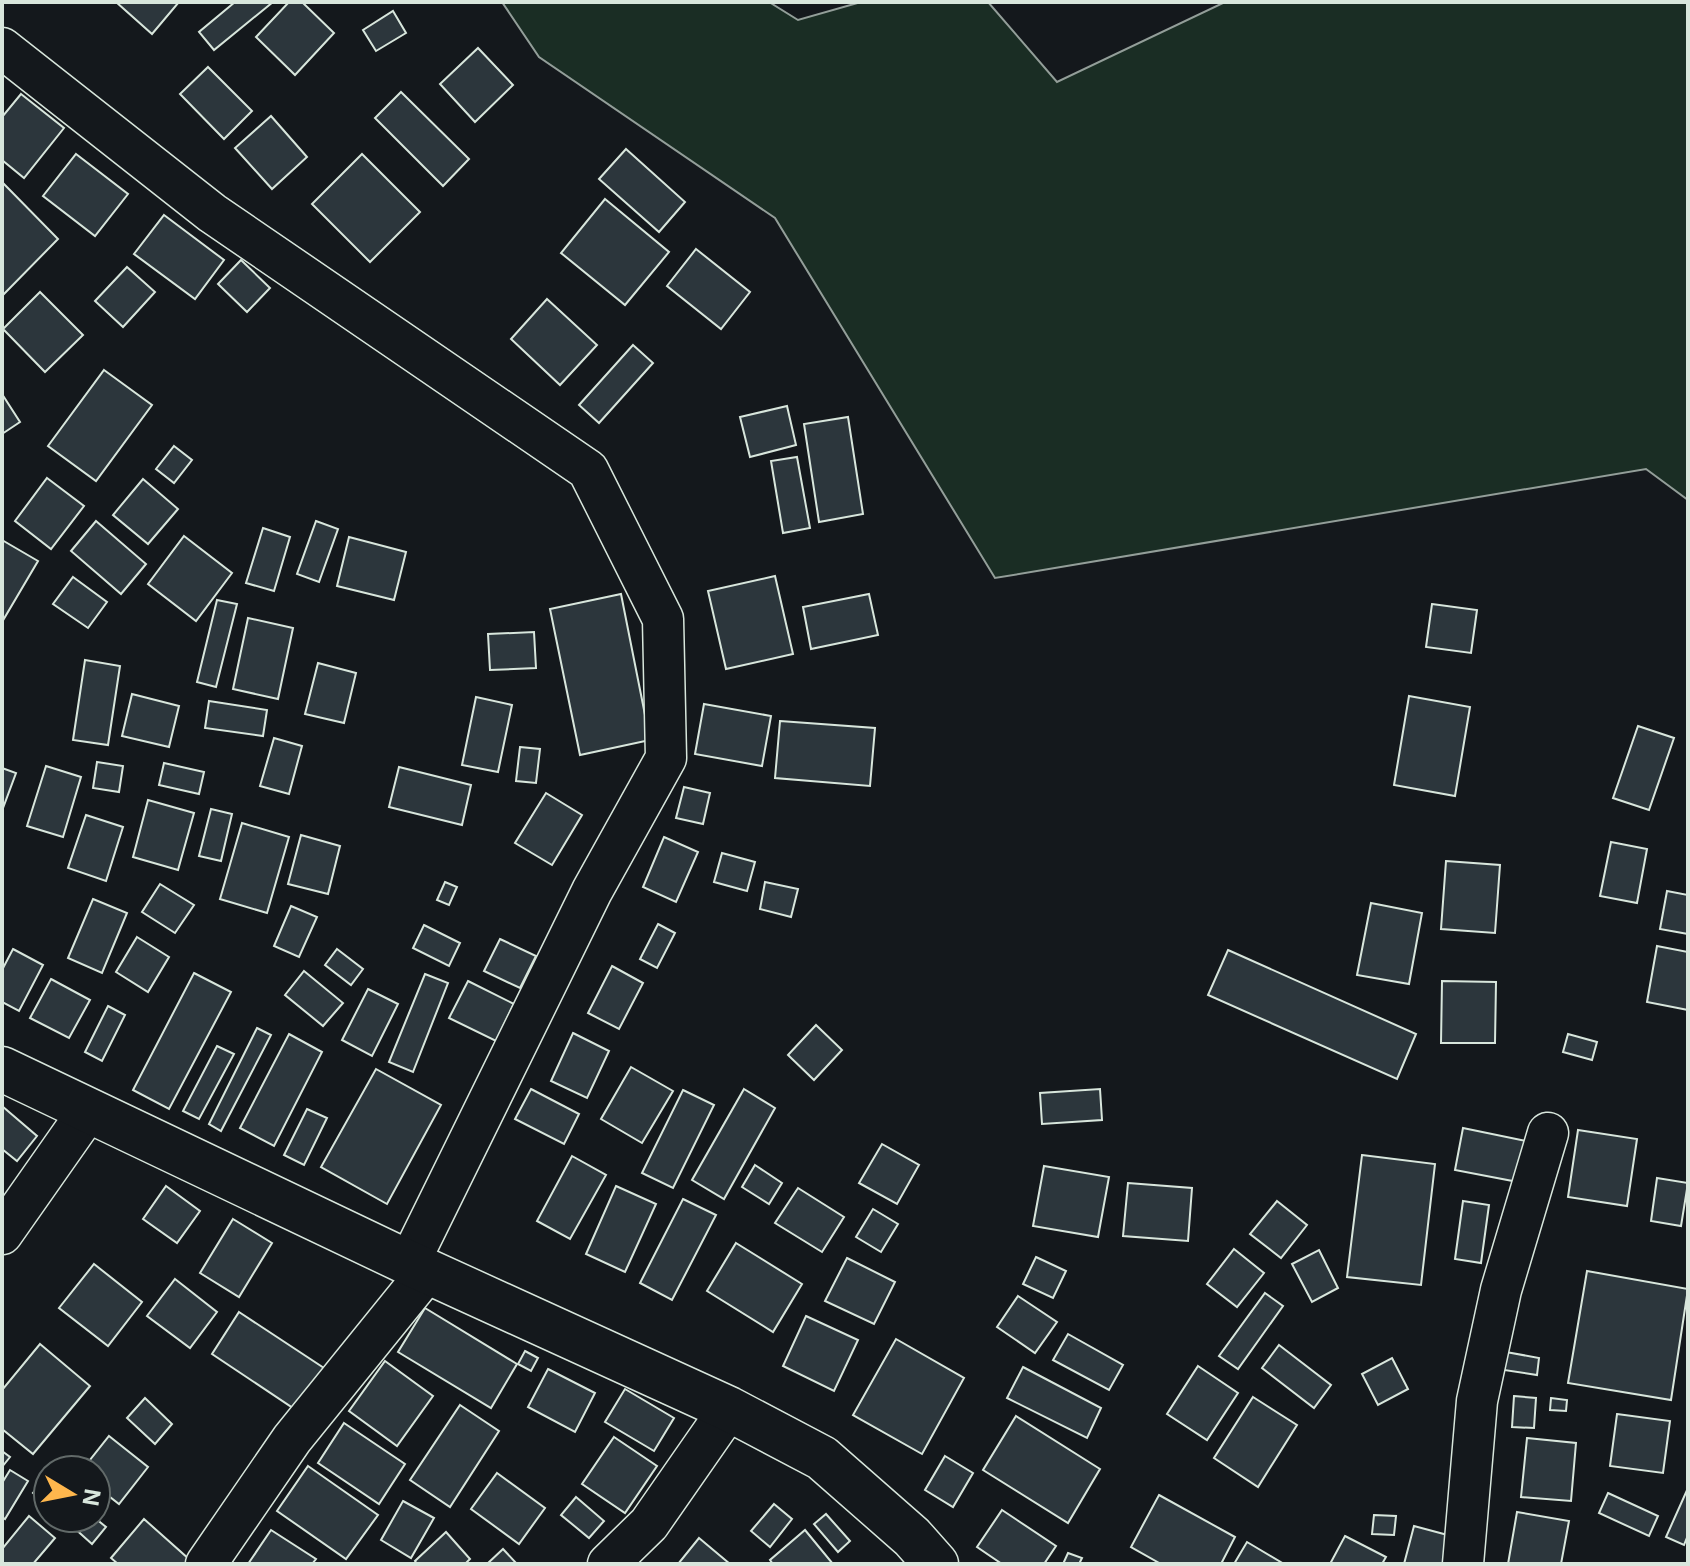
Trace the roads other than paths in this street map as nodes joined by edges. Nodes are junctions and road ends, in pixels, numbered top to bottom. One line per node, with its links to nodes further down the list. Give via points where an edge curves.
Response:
1 (2, 48): 6 (street, via 212,213 588,470 663,619 666,758 592,891)
2 (2, 1069): 3 (highway)
3 (89, 1110): 5 (street); 6 (highway)
4 (1548, 1133): 11 (street, via 1501,1290 1477,1401)
5 (2, 1234)
6 (419, 1267): 7 (highway); 8 (street)
7 (729, 1409): 9 (street, via 649,1524); 10 (highway, via 822,1458)
8 (206, 1564)
9 (608, 1564)
10 (936, 1564)
11 (1463, 1564)

